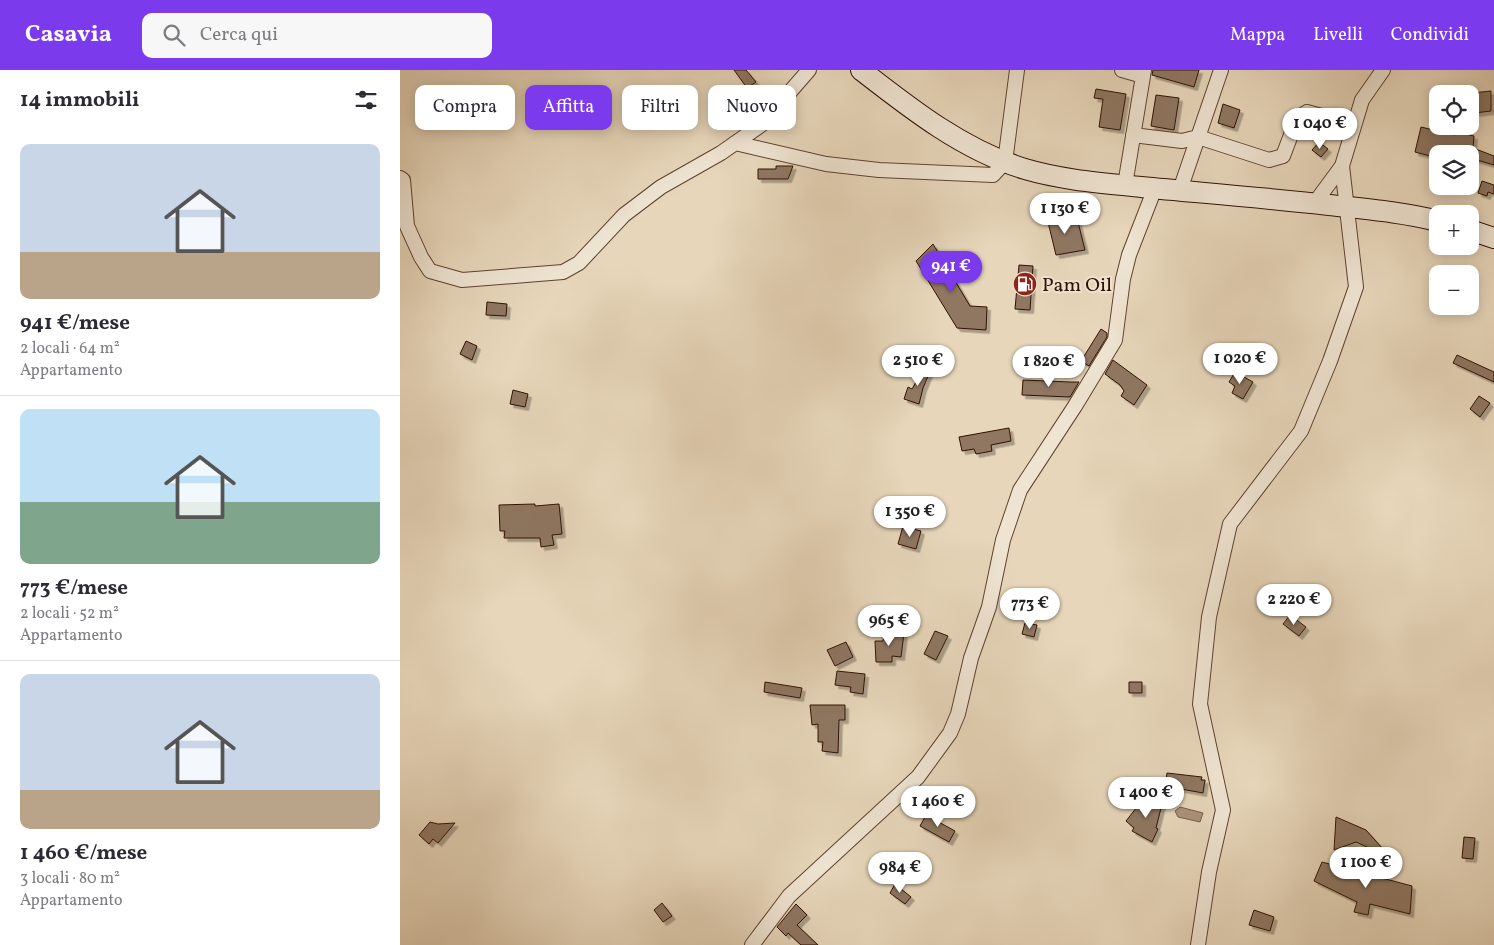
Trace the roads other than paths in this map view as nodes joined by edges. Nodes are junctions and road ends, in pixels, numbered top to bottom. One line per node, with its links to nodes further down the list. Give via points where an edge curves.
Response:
1 (809, 70): 11 (street, via 761,125)
2 (861, 70): 12 (main road, via 942,129)
3 (1016, 70): 12 (street)
4 (1122, 70): 7 (street)
5 (1221, 70): 10 (street)
6 (1383, 70): 8 (street, via 1362,100)
7 (1143, 73): 9 (street)
8 (1354, 125): 10 (street, via 1307,112 1297,119 1283,156 1277,160); 13 (street)
9 (1133, 135): 10 (street, via 1182,142); 15 (street)
10 (1198, 137): 17 (street)
11 (736, 143): 12 (street, via 826,164 879,170 993,175); 14 (street, via 646,198 624,215 579,263 563,272 462,280 430,271 420,257 407,226 403,180)
12 (1005, 162): 15 (main road, via 1052,175)
13 (1342, 166): 18 (street); 19 (street)
14 (400, 178)
15 (1125, 185): 16 (main road)
16 (1155, 188): 17 (main road); 23 (street, via 1129,255 1115,340 1020,490 1014,505 1002,540 989,607 950,733 918,777 789,896)
17 (1180, 190): 18 (main road)
18 (1314, 204): 19 (main road)
19 (1347, 207): 20 (main road); 24 (street, via 1356,287 1302,431 1230,524 1209,617 1200,704 1223,810)
20 (1429, 218)
21 (1479, 233): 22 (main road)
22 (1494, 238)
23 (752, 945)
24 (1198, 945)

